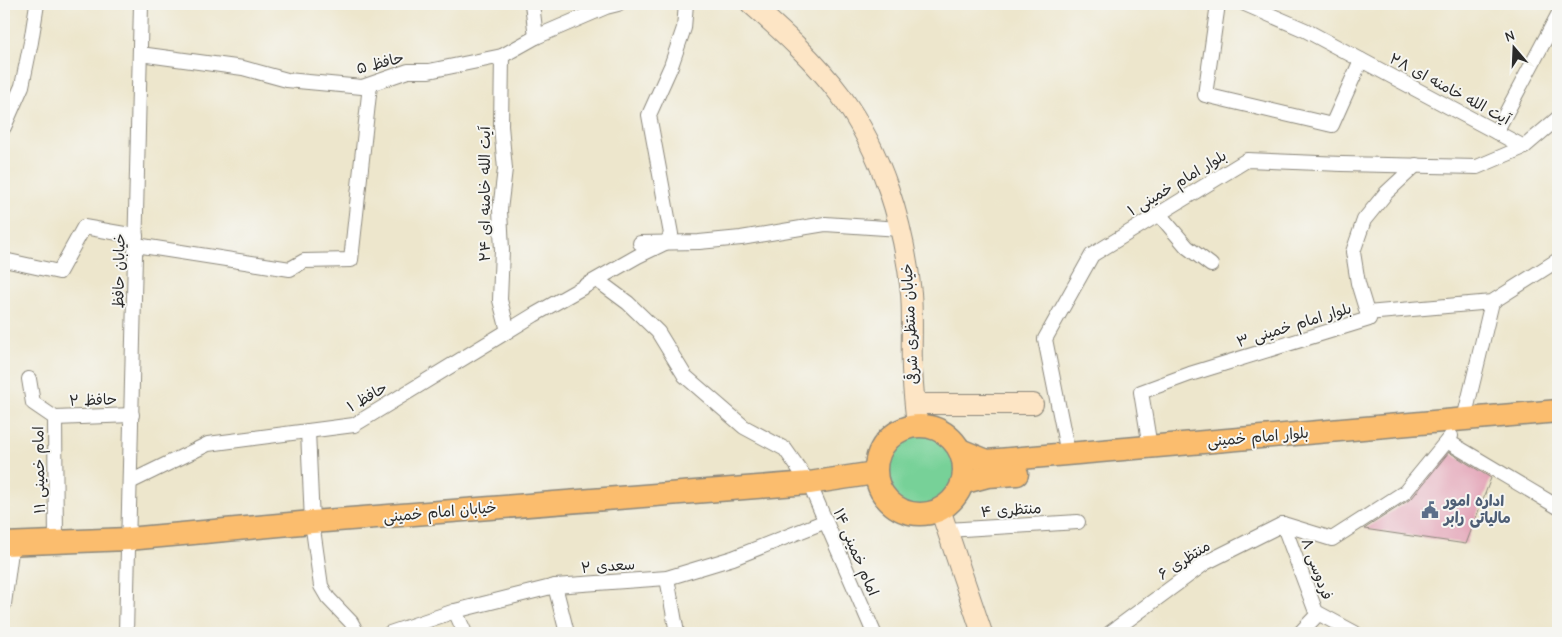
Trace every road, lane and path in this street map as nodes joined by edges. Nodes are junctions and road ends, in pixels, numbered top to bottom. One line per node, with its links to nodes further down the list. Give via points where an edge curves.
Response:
1 (36, 4): 16 (street, via 22,86)
2 (141, 4): 11 (street, خیابان حافظ)
3 (532, 4): 10 (street)
4 (618, 4): 10 (street, حافظ ۵)
5 (686, 4): 23 (street, via 684,28 672,66 648,115 671,234)
6 (751, 4): 21 (main road, خیابان منتظری شرقی, via 797,45 841,96 870,144 890,193)
7 (1218, 4): 13 (street, via 1205,95 1332,125)
8 (1245, 4): 13 (street, آیت الله خامنه ای ۲۸)
9 (1558, 15): 17 (street)
10 (536, 37): 12 (street, حافظ ۵)
11 (140, 54): 14 (street, حافظ ۵, via 243,68 288,80); 22 (street, خیابان حافظ)
12 (502, 56): 14 (street, حافظ ۵, via 429,71 408,71); 31 (street, آیت الله خامنه ای ۲۴, via 504,170 500,210 500,300)
13 (1362, 60): 17 (street, آیت الله خامنه ای ۲۸)
14 (370, 85): 22 (street, via 351,260 304,261 290,269)
15 (1558, 118): 18 (street, بلوار امام خمینی ۱)
16 (4, 127)
17 (1496, 132): 18 (street, آیت الله خامنه ای ۲۸)
18 (1524, 147): 19 (street, بلوار امام خمینی ۱, via 1477,166)
19 (1416, 165): 20 (street, بلوار امام خمینی ۱, via 1247,160); 30 (street, بلوار امام خمینی ۳, via 1386,193 1364,220 1353,252)
20 (1159, 214): 27 (street, via 1187,247); 43 (street, بلوار امام خمینی ۱, via 1092,255 1045,339)
21 (900, 229): 23 (street, via 825,224 741,238); 36 (main road, خیابان منتظری شرقی, via 911,294)
22 (136, 241): 25 (street, via 84,227 59,272); 35 (street, خیابان حافظ)
23 (667, 242): 24 (street); 28 (street, حافظ ۱)
24 (640, 243)
25 (4, 260)
26 (1558, 260): 29 (street)
27 (1211, 265)
28 (597, 280): 31 (street, حافظ ۱); 46 (street, امام خمینی ۱۴, via 628,303 658,332 685,376 744,427 785,449)
29 (1492, 302): 30 (street); 40 (street)
30 (1367, 313): 41 (street, بلوار امام خمینی ۳, via 1369,319 1141,392)
31 (508, 331): 39 (street, حافظ ۱, via 354,426)
32 (29, 379): 37 (street, امام خمینی ۱۱, via 34,403)
33 (1033, 404): 36 (main road)
34 (1558, 411): 40 (main road, بلوار امام خمینی)
35 (132, 415): 37 (street, حافظ ۲); 45 (street, خیابان حافظ)
36 (916, 415): 42 (main road, via 942,431); 44 (main road, via 882,446 876,459)
37 (55, 418): 56 (street, امام خمینی ۱۱)
38 (1558, 426): 40 (main road, بلوار امام خمینی)
39 (308, 431): 45 (street, حافظ ۱, via 208,444); 51 (street)
40 (1454, 432): 41 (main road, بلوار امام خمینی); 47 (main road, بلوار امام خمینی, via 988,476); 48 (street); 53 (street, via 1406,492 1332,539)
41 (1150, 447): 43 (main road, بلوار امام خمینی)
42 (960, 450): 43 (main road, بلوار امام خمینی, via 987,461); 47 (main road, via 964,472)
43 (1068, 454)
44 (875, 473): 46 (main road, خیابان امام خمینی); 49 (main road, via 886,499 898,508 926,514)
45 (130, 482): 55 (street, خیابان حافظ)
46 (810, 482): 50 (street, امام خمینی ۱۴); 51 (main road, خیابان امام خمینی)
47 (962, 484): 49 (main road, via 957,494)
48 (1558, 507)
49 (940, 509): 54 (main road)
50 (826, 521): 58 (street, سعدی ۲, via 733,558); 69 (street, امام خمینی ۱۴)
51 (312, 522): 55 (main road, خیابان امام خمینی); 64 (street, via 321,586)
52 (1078, 522): 54 (street, منتظری ۴)
53 (1283, 524): 62 (street, فردوسی ۸); 71 (street, منتظری ۶, via 1205,564)
54 (947, 530): 70 (main road)
55 (128, 539): 56 (main road, خیابان امام خمینی); 63 (street, خیابان حافظ)
56 (56, 542): 57 (main road, خیابان امام خمینی)
57 (8, 544): 60 (street)
58 (668, 578): 59 (street, سعدی ۲); 68 (street)
59 (555, 586): 61 (street, سعدی ۲); 67 (street)
60 (4, 599)
61 (455, 611): 65 (street, سعدی ۲); 66 (street)
62 (1318, 614): 72 (street); 73 (street, فردوسی ۸)
63 (126, 633)
64 (358, 633)
65 (390, 633)
66 (464, 633)
67 (567, 633)
68 (677, 633)
69 (874, 633)
70 (982, 633)
71 (1110, 633)
72 (1300, 633)
73 (1355, 633)

